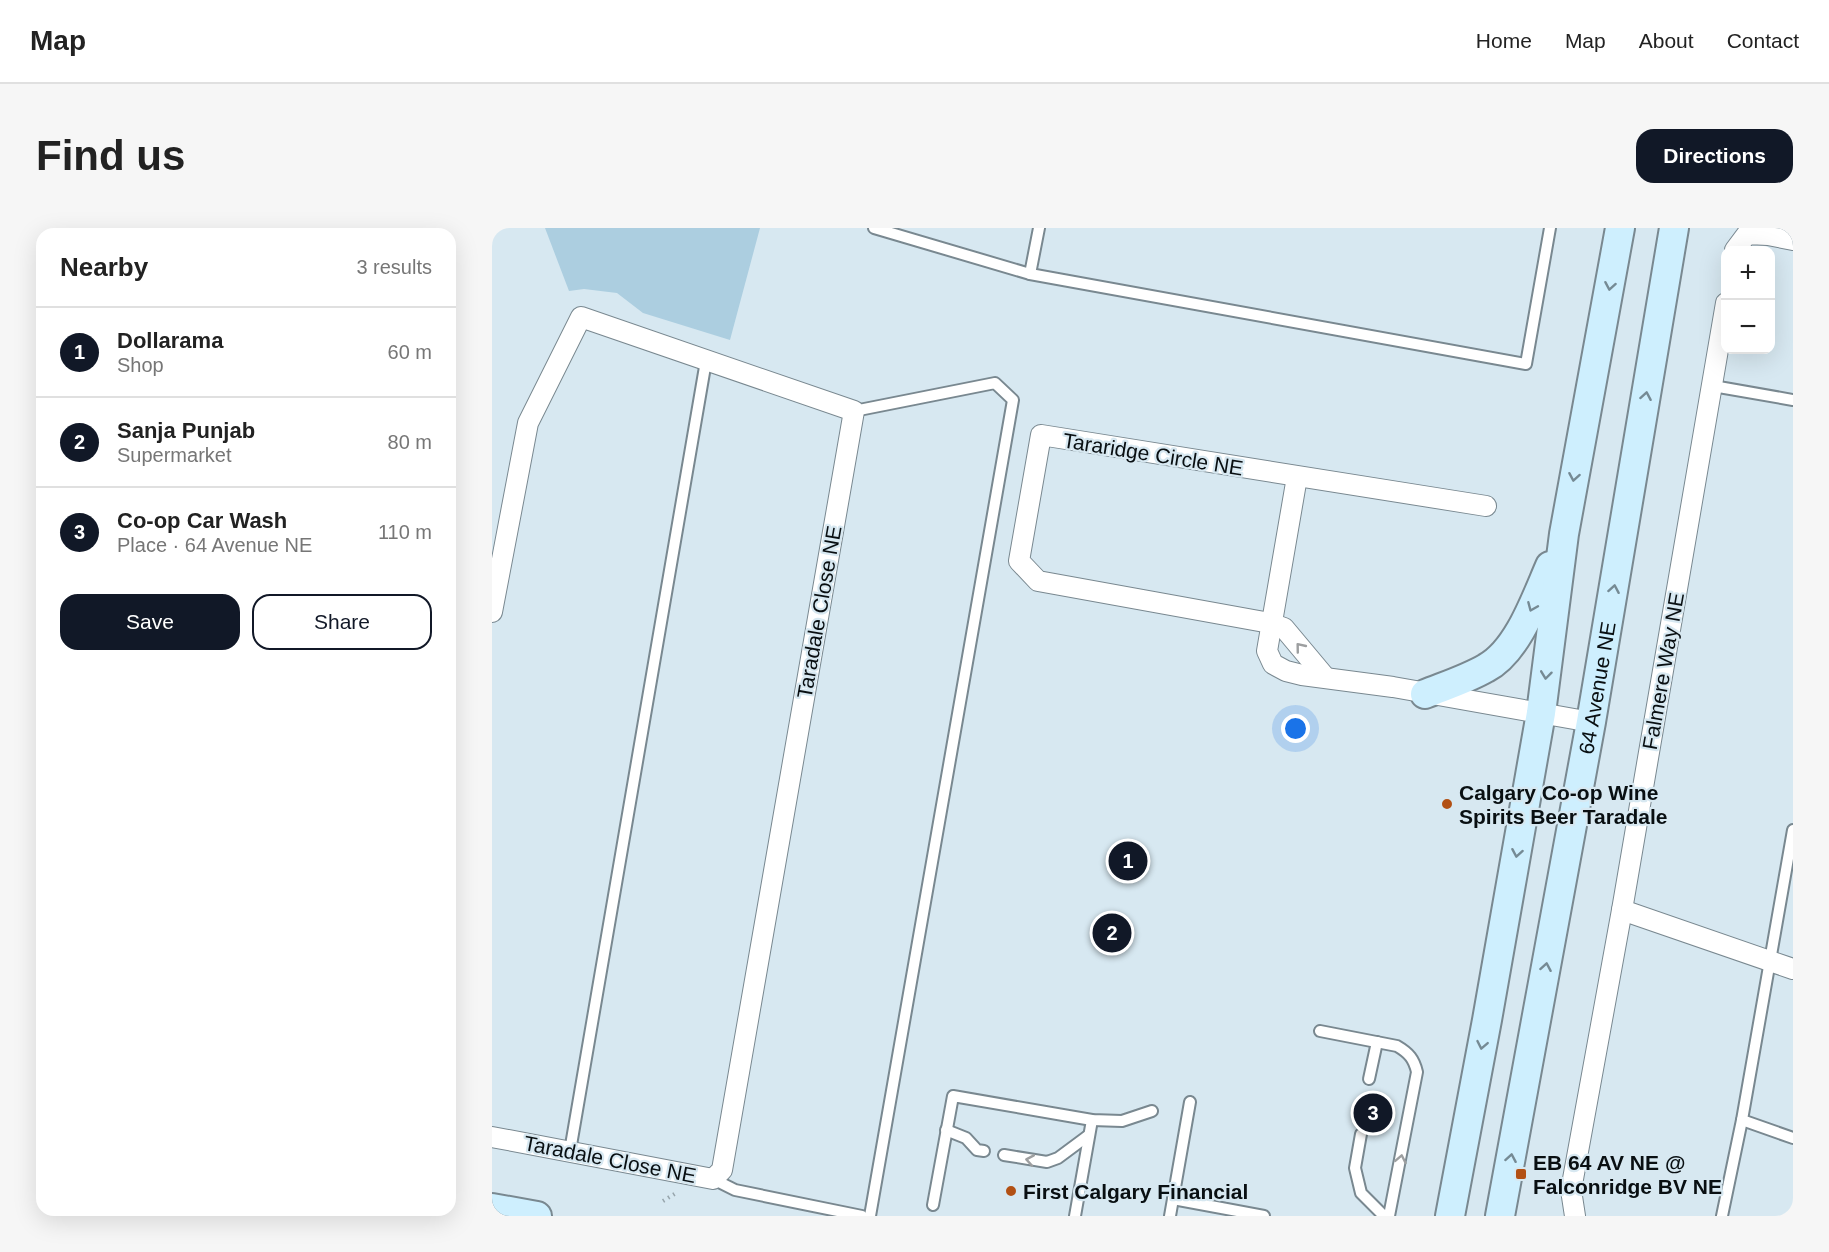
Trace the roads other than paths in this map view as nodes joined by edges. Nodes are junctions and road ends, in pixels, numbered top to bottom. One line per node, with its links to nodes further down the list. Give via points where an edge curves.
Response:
1 (874, 228): 9 (lane)
2 (1039, 228): 9 (lane)
3 (1550, 228): 9 (lane, via 1526,364)
4 (1620, 228): 17 (main road, one-way to 17)
5 (1674, 228): 23 (main road, 64 Avenue NE, one-way to 5)
6 (1745, 231): 7 (street); 8 (street)
7 (1793, 240)
8 (1737, 246)
9 (1030, 274)
10 (1721, 331): 12 (street, Falmere Way NE)
11 (706, 361): 14 (street); 18 (street, via 581,317 528,423); 40 (lane)
12 (1713, 386): 13 (lane); 25 (street, Falmere Way NE)
13 (1793, 400)
14 (854, 411): 43 (street, Taradale Close NE, via 723,1170); 51 (lane, via 995,383 1013,400)
15 (1297, 477): 16 (street, Tararidge Circle NE); 19 (street); 19 (street, Tararidge Circle NE, via 1041,435 1019,561 1038,581)
16 (1486, 507)
17 (1564, 534): 21 (main road, one-way to 21, via 1526,623 1501,656 1487,668); 22 (main road, one-way to 22)
18 (492, 612)
19 (1270, 623): 20 (street, Tararidge Circle NE, one-way to 19, via 1284,628); 20 (street, via 1267,651 1273,664 1294,673)
20 (1326, 677): 21 (street)
21 (1425, 694): 22 (street)
22 (1541, 713): 23 (street); 57 (main road, one-way to 57)
23 (1591, 722): 58 (main road, 64 Avenue NE, one-way to 23)
24 (1793, 830): 26 (lane)
25 (1622, 910): 26 (street); 59 (street, Falmere Way NE, via 1571,1191)
26 (1769, 960): 27 (street); 34 (lane)
27 (1793, 969)
28 (1320, 1031): 29 (lane)
29 (1377, 1042): 30 (lane); 56 (lane, one-way to 29, via 1417,1072 1408,1053)
30 (1369, 1079)
31 (1190, 1102): 44 (lane)
32 (1152, 1112): 33 (lane, via 1122,1120)
33 (1092, 1120): 35 (lane, via 953,1096); 37 (lane)
34 (1742, 1120): 39 (lane); 60 (lane)
35 (946, 1131): 41 (lane, via 966,1138 977,1150); 45 (lane)
36 (1361, 1134): 55 (lane, via 1355,1168 1361,1193)
37 (1089, 1135): 42 (lane, one-way to 42, via 1047,1162); 52 (lane)
38 (492, 1137): 40 (street, Taradale Close NE)
39 (1793, 1138)
40 (570, 1151): 43 (street, Taradale Close NE)
41 (984, 1151)
42 (1004, 1155)
43 (713, 1179): 50 (lane, via 735,1190)
44 (1173, 1199): 47 (lane); 53 (lane)
45 (933, 1205)
46 (492, 1208): 49 (main road)
47 (1210, 1211): 48 (lane)
48 (1250, 1215): 54 (lane)
49 (537, 1216)
50 (862, 1216)
51 (870, 1216)
52 (1075, 1216)
53 (1170, 1216)
54 (1264, 1216)
55 (1384, 1216)
56 (1389, 1216)
57 (1450, 1216)
58 (1500, 1216)
59 (1575, 1216)
60 (1722, 1216)

